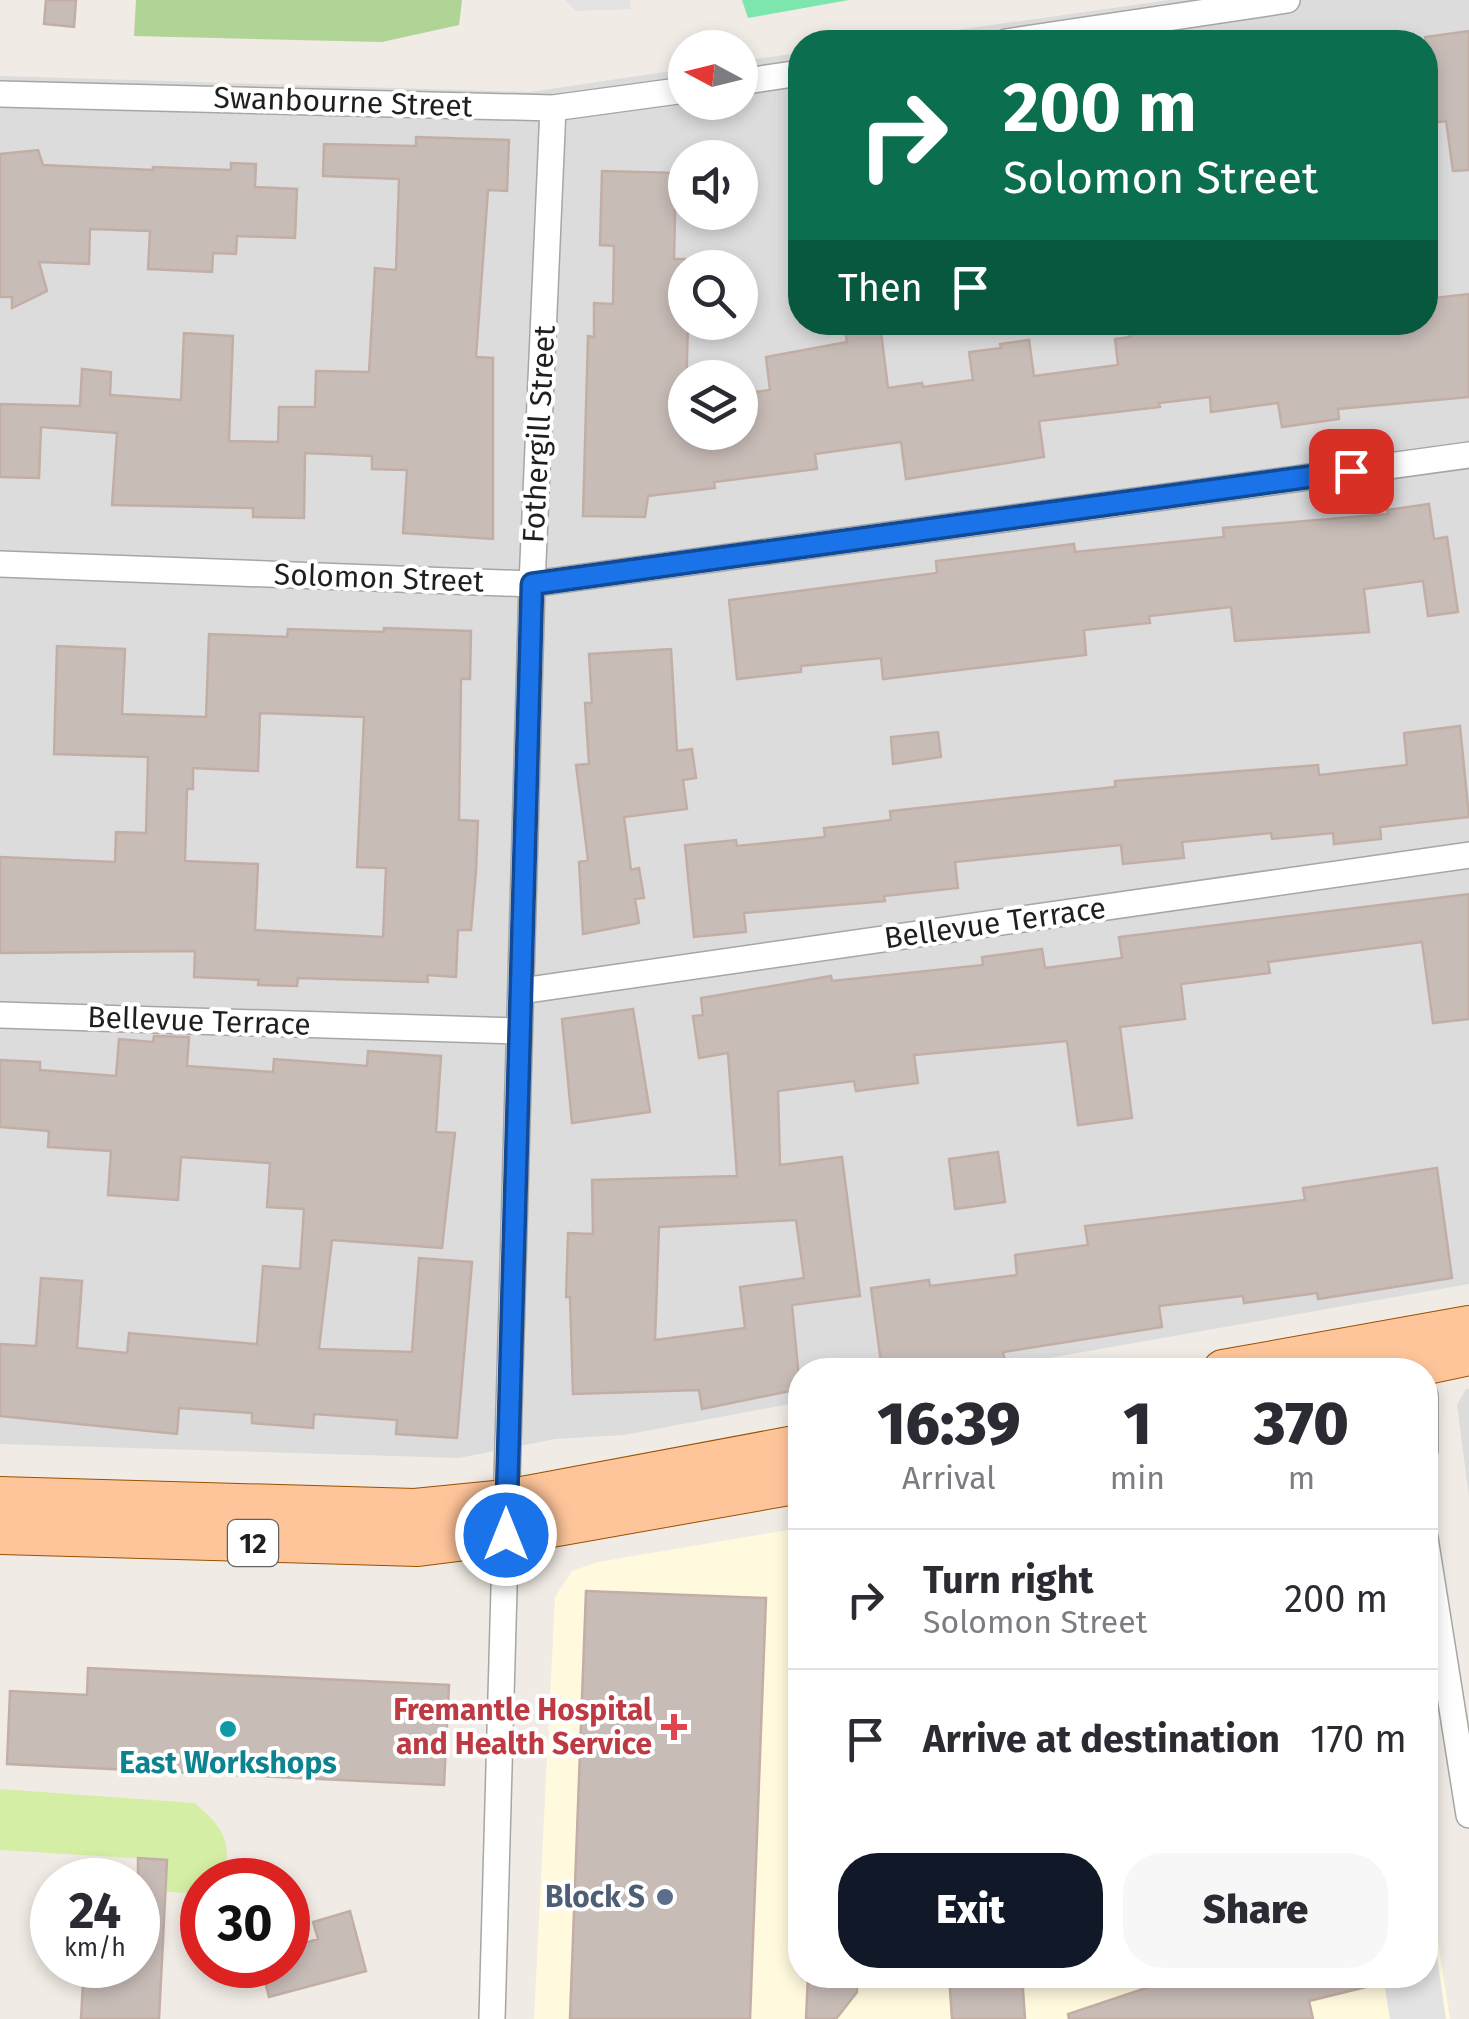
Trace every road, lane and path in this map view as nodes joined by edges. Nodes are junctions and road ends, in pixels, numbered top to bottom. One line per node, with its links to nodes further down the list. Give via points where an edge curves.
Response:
1 (1287, 0): 2 (street)
2 (1086, 30)
3 (788, 76): 4 (street)
4 (758, 80)
5 (668, 92): 7 (street, Swanbourne Street)
6 (0, 94): 7 (street, Swanbourne Street)
7 (553, 108): 10 (street, Fothergill Street)
8 (1469, 455): 10 (street, Solomon Street)
9 (0, 564): 10 (street, Solomon Street)
10 (532, 584): 12 (street, Fothergill Street)
11 (1469, 854): 12 (street, Bellevue Terrace)
12 (521, 991): 14 (street, Fothergill Street)
13 (0, 1015): 14 (street, Bellevue Terrace)
14 (518, 1031): 22 (street, Fothergill Street)
15 (1469, 1326): 17 (main road)
16 (1469, 1355): 18 (main road)
17 (1428, 1358)
18 (1438, 1362)
19 (788, 1448): 22 (main road, 12)
20 (788, 1483): 22 (main road, 12)
21 (0, 1497): 22 (main road, 12)
22 (506, 1518): 23 (main road, 12, via 418,1546); 26 (street, Fothergill Street)
23 (0, 1534)
24 (1438, 1620): 25 (street)
25 (1469, 1815)
26 (492, 2019)

